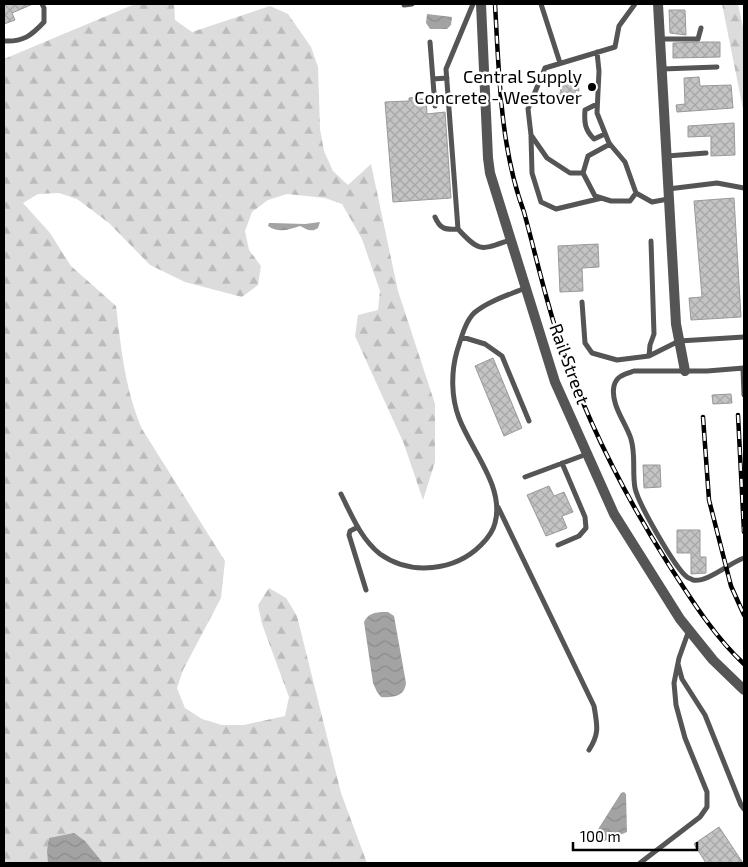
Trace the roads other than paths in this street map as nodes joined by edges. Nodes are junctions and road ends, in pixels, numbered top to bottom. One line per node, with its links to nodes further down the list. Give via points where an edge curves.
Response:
1 (42, 4): 11 (lane, via 44,22 32,35 12,42)
2 (412, 4): 8 (lane)
3 (473, 4): 17 (lane, via 446,69)
4 (481, 4): 33 (street, Rail Street, via 488,158)
5 (541, 4): 14 (lane)
6 (635, 4): 13 (lane, via 619,26 614,47)
7 (658, 4): 10 (street)
8 (404, 5)
9 (701, 28): 10 (lane, via 698,39)
10 (660, 39): 16 (street)
11 (4, 41)
12 (430, 42): 18 (lane)
13 (597, 52): 14 (lane); 19 (lane)
14 (560, 63): 22 (lane, via 545,68 528,109)
15 (718, 67): 16 (lane)
16 (662, 69): 25 (street)
17 (447, 78): 18 (lane); 32 (lane)
18 (433, 79): 20 (lane)
19 (597, 104): 21 (lane); 21 (lane, via 585,110 584,123 594,139)
20 (435, 106)
21 (605, 134): 23 (lane)
22 (531, 135): 26 (lane, via 547,158 570,173); 30 (lane, via 532,173 541,202 556,209)
23 (610, 144): 26 (lane, via 588,156); 28 (lane, via 624,162)
24 (706, 153): 25 (lane)
25 (667, 156): 29 (street)
26 (583, 173): 30 (lane, via 595,196)
27 (744, 188): 29 (lane, via 717,183)
28 (636, 194): 29 (lane, via 652,202); 30 (lane, via 630,201)
29 (669, 194): 39 (street)
30 (602, 198)
31 (435, 217): 32 (lane, via 443,229)
32 (458, 229): 33 (lane, via 473,245 485,249)
33 (510, 240): 35 (street, Rail Street)
34 (652, 240): 40 (lane, via 654,334)
35 (526, 288): 37 (lane, via 474,313); 45 (street, Rail Street, via 555,382)
36 (582, 302): 40 (lane, via 585,343 592,353 617,360)
37 (462, 337): 44 (lane, via 485,344 502,356); 49 (lane, via 452,375 458,416 489,478)
38 (744, 337): 39 (lane)
39 (679, 342): 40 (lane); 42 (street)
40 (649, 356)
41 (743, 368): 42 (lane); 43 (lane)
42 (685, 371): 52 (lane, via 634,371 617,378 614,384 615,403 632,440 635,490 663,542 687,577 708,579)
43 (744, 395)
44 (529, 421)
45 (587, 454): 46 (lane); 54 (street, Rail Street, via 614,514)
46 (562, 463): 47 (lane); 51 (lane, via 585,517 586,528 579,536)
47 (525, 477)
48 (341, 494): 50 (lane)
49 (498, 507): 50 (lane, via 489,537 465,558 448,566 415,567 398,562 381,554 366,541); 57 (lane, via 594,706 598,726)
50 (358, 527): 53 (lane, via 349,535)
51 (558, 544)
52 (744, 558)
53 (366, 590)
54 (689, 629): 55 (lane); 56 (street, Rail Street, via 713,660)
55 (678, 664): 58 (lane, via 682,679 704,715); 59 (lane, via 674,683 676,705 685,738 707,792 706,806 700,817)
56 (744, 690)
57 (589, 750)
58 (744, 809)
59 (640, 863)

